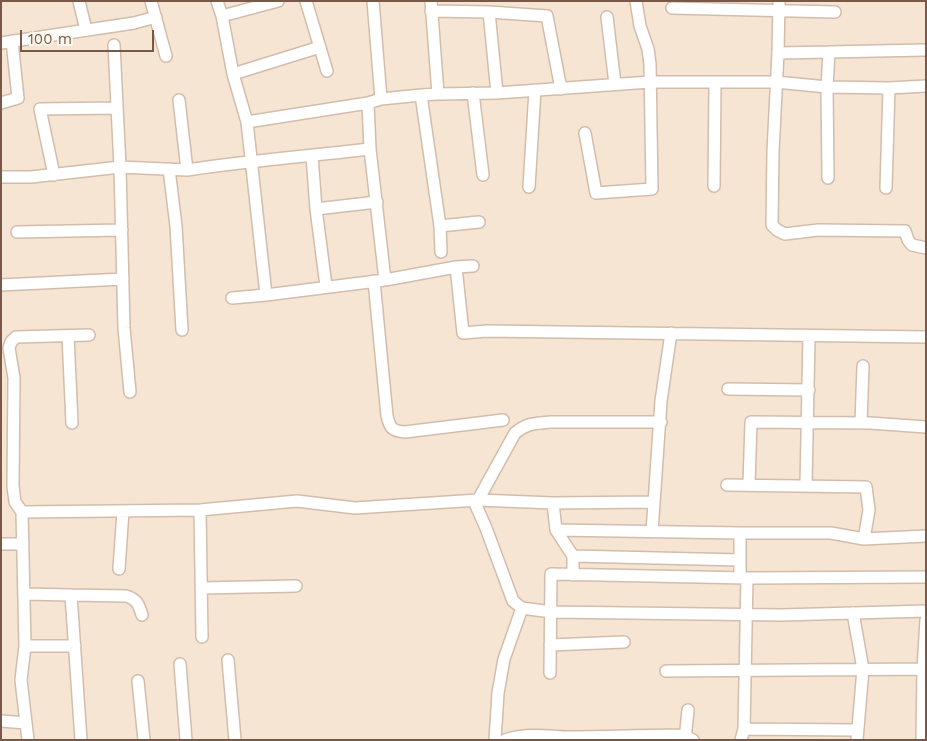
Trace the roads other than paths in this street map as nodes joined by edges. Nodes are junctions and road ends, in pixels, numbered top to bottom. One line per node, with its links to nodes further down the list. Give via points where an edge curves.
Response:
1 (80, 1): 16 (street)
2 (151, 1): 14 (street)
3 (217, 1): 13 (street)
4 (278, 1): 13 (street)
5 (306, 1): 19 (street)
6 (373, 1): 39 (street)
7 (636, 1): 26 (street, via 648,49)
8 (431, 6): 11 (street); 37 (street)
9 (779, 6): 10 (street); 12 (street); 22 (street)
10 (672, 8)
11 (489, 12): 33 (street, via 548,16); 35 (street)
12 (835, 12)
13 (222, 16): 25 (street)
14 (156, 18): 16 (street); 23 (street)
15 (607, 18): 29 (street)
16 (86, 30): 17 (street)
17 (7, 42): 41 (street, via 18,98)
18 (114, 45): 43 (street)
19 (320, 47): 24 (street); 25 (street)
20 (924, 50): 21 (street)
21 (829, 52): 22 (street); 31 (street)
22 (778, 53): 27 (street)
23 (166, 56)
24 (327, 71)
25 (233, 74): 44 (street)
26 (650, 82): 28 (street); 29 (street); 45 (street, via 652,190 596,193)
27 (776, 82): 28 (street); 31 (street); 65 (street, via 772,225 785,234 818,230 906,230 912,246)
28 (715, 83): 56 (street)
29 (614, 84): 33 (street)
30 (926, 86): 32 (street)
31 (827, 87): 32 (street); 55 (street)
32 (889, 88): 58 (street)
33 (561, 89): 34 (street)
34 (535, 90): 35 (street); 57 (street)
35 (497, 92): 36 (street)
36 (473, 93): 37 (street); 53 (street)
37 (438, 94): 38 (street)
38 (420, 95): 39 (street); 62 (street)
39 (381, 99): 42 (street)
40 (179, 100): 51 (street)
41 (1, 103)
42 (368, 103): 44 (street); 46 (street)
43 (117, 108): 49 (street); 52 (street, via 40,109)
44 (247, 122): 48 (street)
45 (586, 133)
46 (370, 149): 47 (street); 59 (street)
47 (312, 156): 48 (street); 60 (street)
48 (250, 160): 51 (street); 73 (street)
49 (120, 168): 50 (street); 52 (street); 63 (street)
50 (169, 169): 51 (street); 75 (street)
51 (187, 170)
52 (54, 175): 54 (street)
53 (483, 176)
54 (1, 177)
55 (828, 178)
56 (714, 186)
57 (529, 188)
58 (886, 188)
59 (376, 202): 60 (street); 70 (street)
60 (316, 209): 72 (street)
61 (479, 222): 62 (street)
62 (440, 226): 66 (street)
63 (122, 230): 64 (street); 69 (street)
64 (17, 232)
65 (926, 248)
66 (440, 252)
67 (473, 266): 68 (street)
68 (456, 267): 70 (street); 76 (street, via 463,333)
69 (123, 279): 71 (street); 84 (street)
70 (380, 280): 72 (street); 85 (street, via 390,427 405,432)
71 (1, 286)
72 (326, 286): 73 (street)
73 (266, 295): 74 (street)
74 (232, 298)
75 (182, 330)
76 (671, 333): 79 (street); 86 (street)
77 (89, 335): 78 (street)
78 (68, 336): 88 (street); 94 (street, via 16,337 11,342 14,378)
79 (809, 336): 80 (street); 83 (street)
80 (926, 337)
81 (863, 366): 89 (street)
82 (728, 389): 83 (street)
83 (808, 390): 87 (street)
84 (130, 392)
85 (503, 420)
86 (661, 422): 95 (street, via 551,422 524,426 515,433); 96 (street)
87 (808, 422): 89 (street); 92 (street, via 751,422); 93 (street)
88 (72, 423)
89 (862, 423): 90 (street)
90 (926, 427)
91 (727, 484): 92 (street)
92 (749, 484): 93 (street)
93 (806, 485): 105 (street, via 866,487 869,510)
94 (7, 486): 100 (street)
95 (476, 500): 97 (street); 98 (street, via 355,508 297,501); 118 (street, via 513,600)
96 (654, 502): 97 (street); 102 (street)
97 (553, 503): 101 (street)
98 (200, 510): 99 (street); 115 (street)
99 (123, 511): 100 (street); 110 (street)
100 (22, 512): 107 (street)
101 (556, 530): 102 (street); 108 (street)
102 (652, 532): 103 (street)
103 (740, 533): 105 (street, via 831,533); 109 (street)
104 (926, 536): 105 (street)
105 (864, 538)
106 (1, 544): 107 (street)
107 (23, 544): 116 (street)
108 (573, 556): 109 (street); 111 (street)
109 (740, 560): 113 (street)
110 (120, 569)
111 (573, 575): 113 (street); 120 (street, via 551,574)
112 (926, 577): 113 (street)
113 (744, 578): 122 (street)
114 (296, 586): 115 (street)
115 (201, 588): 125 (street)
116 (25, 594): 117 (street); 128 (street)
117 (71, 594): 123 (street, via 134,598); 129 (street)
118 (522, 608): 120 (street); 150 (street, via 504,659)
119 (926, 611): 121 (street)
120 (551, 612): 122 (street); 127 (street)
121 (853, 613): 122 (street); 132 (street)
122 (746, 614): 134 (street)
123 (142, 615)
124 (926, 620): 133 (street)
125 (202, 637)
126 (624, 642): 127 (street)
127 (550, 645): 136 (street)
128 (25, 646): 129 (street); 140 (street, via 21,680)
129 (75, 646): 146 (street)
130 (228, 660): 149 (street)
131 (180, 664): 148 (street)
132 (863, 669): 133 (street); 134 (street); 142 (street)
133 (924, 669): 152 (street)
134 (745, 670): 135 (street); 141 (street)
135 (666, 671)
136 (550, 673)
137 (138, 681): 147 (street)
138 (688, 710): 144 (street)
139 (1, 721): 140 (street)
140 (26, 723): 145 (street)
141 (743, 734): 142 (street)
142 (857, 735)
143 (566, 738): 144 (street); 151 (street, via 532,735)
144 (687, 738)
145 (28, 740)
146 (81, 740)
147 (144, 740)
148 (186, 740)
149 (235, 740)
150 (495, 740)
151 (505, 740)
152 (922, 740)

